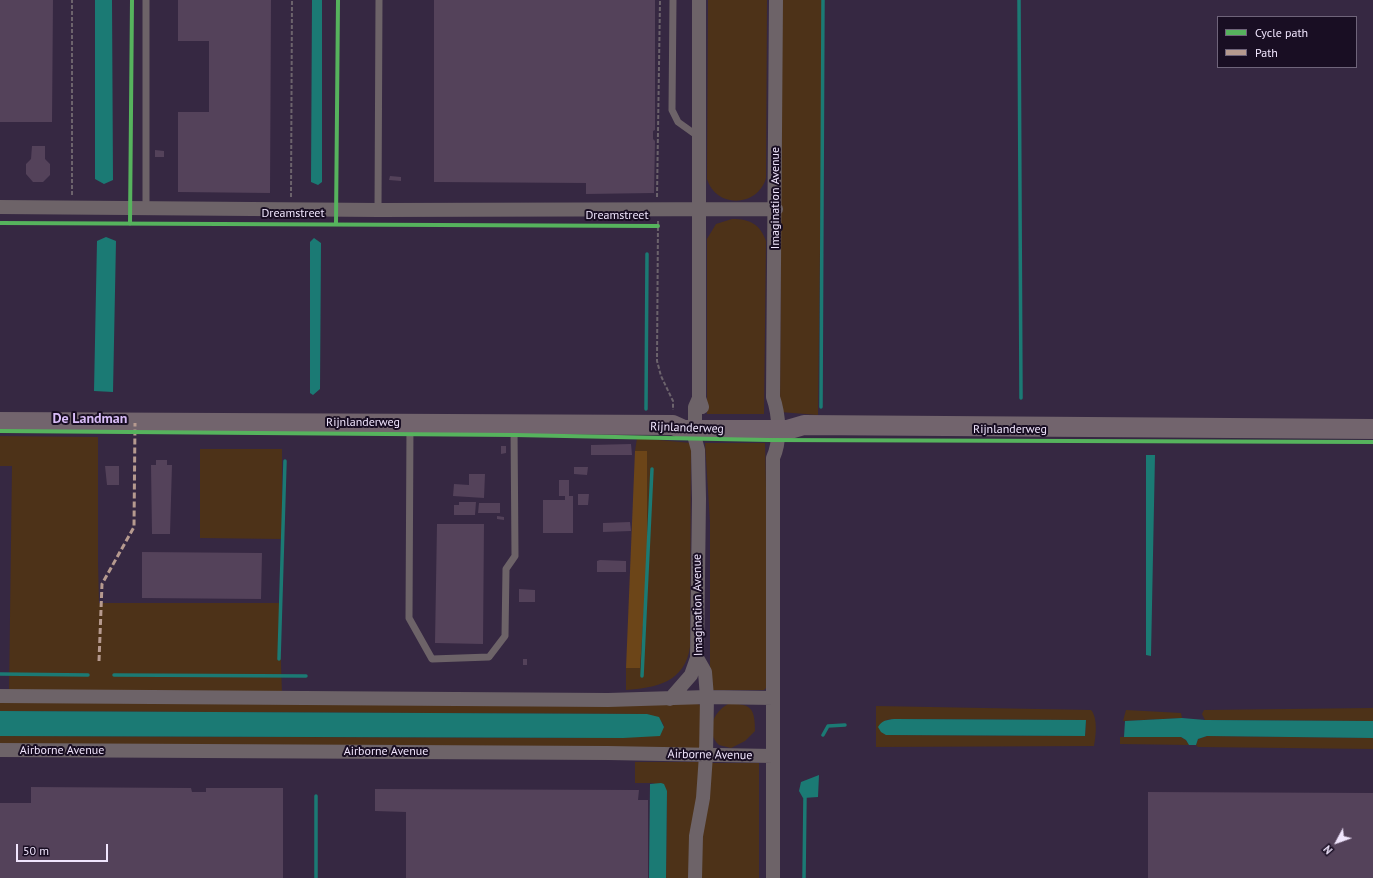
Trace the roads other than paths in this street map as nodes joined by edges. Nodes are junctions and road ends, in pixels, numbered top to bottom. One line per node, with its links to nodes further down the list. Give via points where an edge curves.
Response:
1 (146, 0): 8 (lane)
2 (379, 0): 11 (lane)
3 (672, 0): 6 (lane, via 672,110 678,122)
4 (699, 0): 6 (street, Imagination Avenue)
5 (776, 0): 10 (street, Imagination Avenue)
6 (699, 137): 9 (street, Imagination Avenue)
7 (0, 207): 8 (street, Dreamstreet)
8 (146, 208): 11 (street, Dreamstreet)
9 (699, 209): 10 (street, Dreamstreet); 11 (street, Dreamstreet); 15 (street, Imagination Avenue, via 699,398 695,407)
10 (776, 209): 16 (street, Imagination Avenue, via 773,397 769,407)
11 (378, 210)
12 (0, 422): 13 (street, Rijnlanderweg)
13 (410, 424): 14 (street, Rijnlanderweg); 14 (lane, via 409,618 432,659 489,657 505,636 506,569 515,556)
14 (514, 425): 15 (street, Rijnlanderweg, via 673,425 683,420)
15 (698, 425): 16 (street, Rijnlanderweg); 18 (street, Imagination Avenue, via 702,439 698,450)
16 (773, 425): 17 (street, Rijnlanderweg, via 786,420 804,425); 21 (street, Imagination Avenue, via 777,449 773,458)
17 (1373, 429)
18 (697, 658): 20 (street, Imagination Avenue, via 705,672); 22 (street, via 691,675)
19 (0, 696): 22 (street)
20 (707, 697): 21 (street); 22 (street); 24 (street, Imagination Avenue)
21 (773, 698): 25 (street, Imagination Avenue)
22 (670, 699)
23 (0, 750): 24 (street, Airborne Avenue)
24 (706, 755): 25 (street, Airborne Avenue); 26 (street, Imagination Avenue, via 703,798 696,836)
25 (773, 756): 27 (street, Imagination Avenue)
26 (695, 878)
27 (773, 878)

